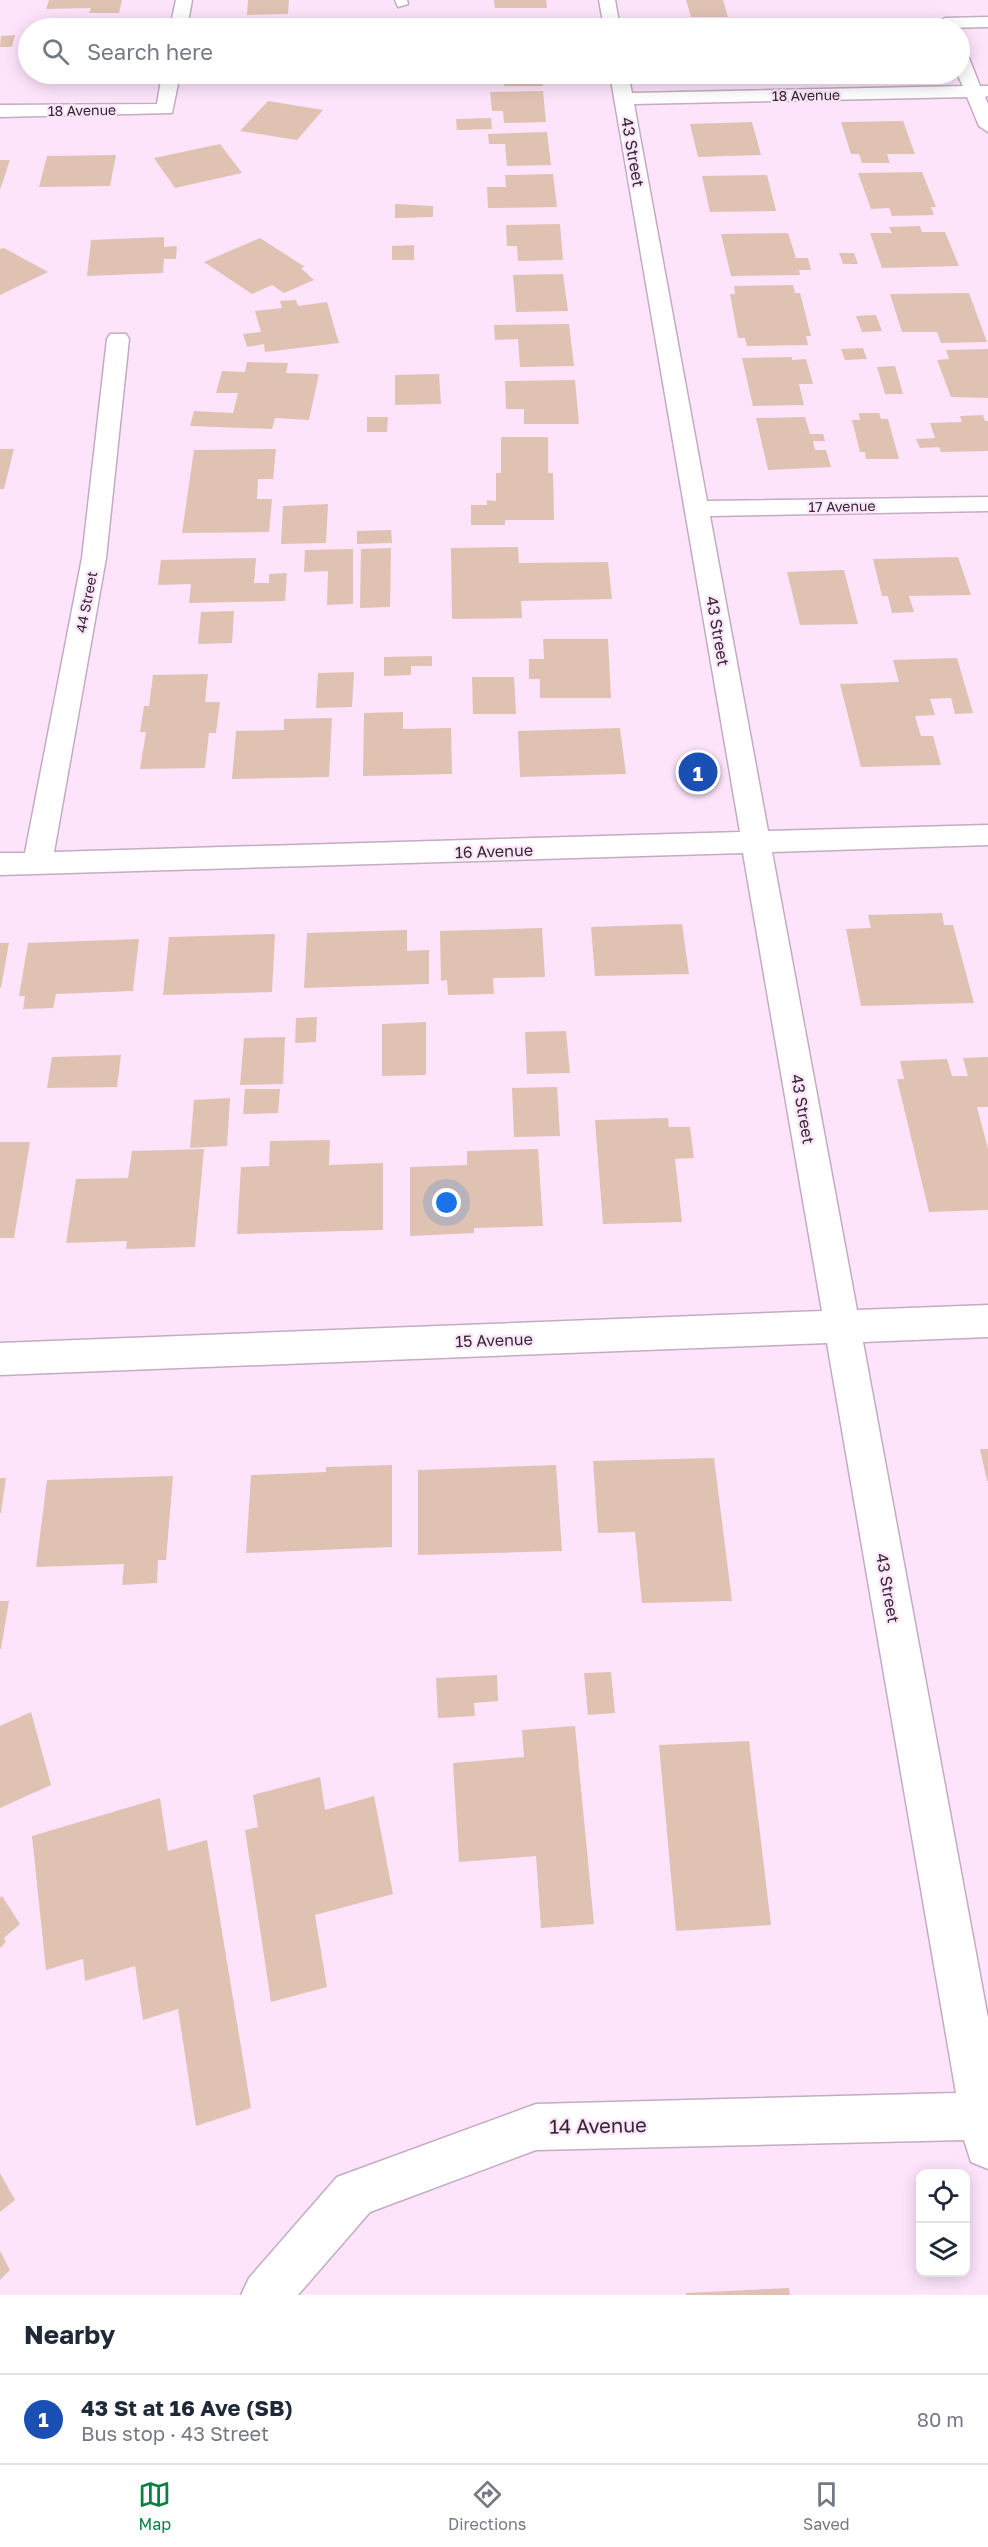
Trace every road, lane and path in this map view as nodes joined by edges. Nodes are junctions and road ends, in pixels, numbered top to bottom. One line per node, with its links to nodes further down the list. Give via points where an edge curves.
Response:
1 (184, 0): 4 (street)
2 (607, 0): 5 (street)
3 (936, 8): 6 (street)
4 (181, 18)
5 (610, 18)
6 (942, 18)
7 (988, 22): 8 (street)
8 (970, 24)
9 (970, 74): 12 (street)
10 (169, 84): 14 (street, 18 Avenue, via 165,109)
11 (621, 84): 13 (street, 43 Street)
12 (981, 91): 13 (street, 18 Avenue); 15 (street)
13 (624, 99): 18 (street, 43 Street)
14 (0, 111)
15 (988, 126)
16 (118, 339): 21 (street, 44 Street, via 94,558)
17 (988, 504): 18 (street, 17 Avenue)
18 (696, 509): 20 (street, 43 Street)
19 (988, 835): 20 (street, 16 Avenue)
20 (757, 844): 21 (street, 16 Avenue); 24 (street, 43 Street)
21 (38, 863): 22 (street, 16 Avenue)
22 (0, 864)
23 (988, 1321): 24 (street, 15 Avenue)
24 (841, 1327): 25 (street, 15 Avenue); 26 (street, 43 Street)
25 (0, 1359)
26 (986, 2126): 27 (street, 14 Avenue, via 536,2127 354,2194)
27 (266, 2295)

